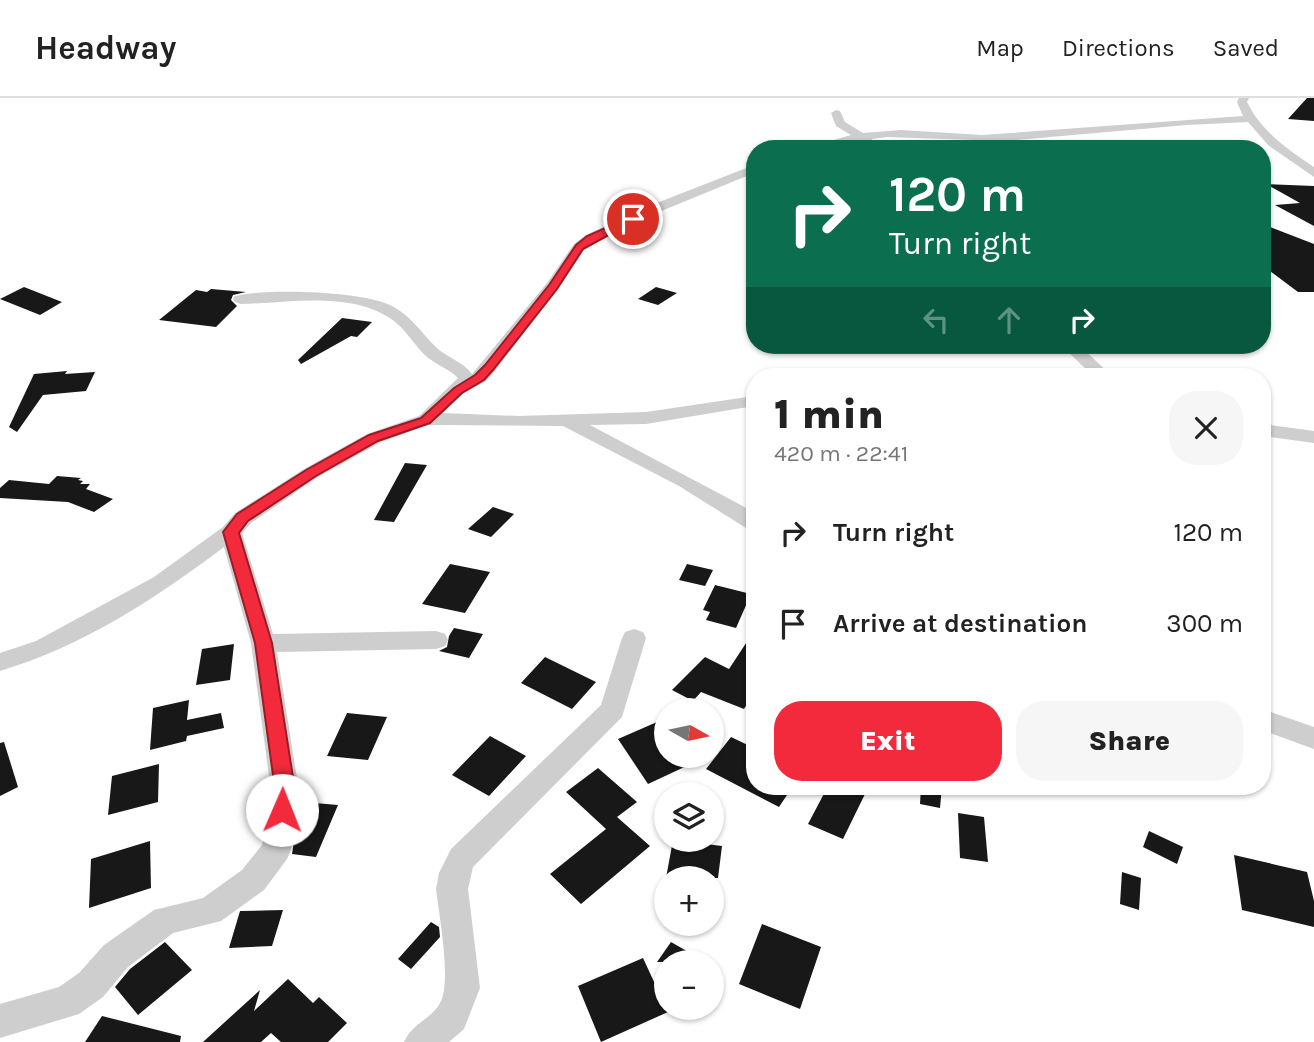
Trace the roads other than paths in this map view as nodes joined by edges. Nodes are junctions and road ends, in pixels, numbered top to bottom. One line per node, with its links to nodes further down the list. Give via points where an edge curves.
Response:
1 (1244, 98): 3 (street)
2 (836, 113): 4 (street, via 840,124)
3 (1249, 119): 4 (street, via 1117,126 1003,139 911,134); 7 (street)
4 (861, 137): 5 (street); 6 (street)
5 (848, 140)
6 (866, 140)
7 (1269, 140)
8 (1271, 142): 10 (street)
9 (746, 172): 14 (street, via 585,243 489,368)
10 (1314, 173)
11 (242, 299): 14 (street, via 346,300 393,313 435,355 464,372 467,379)
12 (1079, 354): 13 (street)
13 (1094, 368)
14 (458, 390): 16 (street)
15 (746, 402): 17 (street, via 646,418)
16 (426, 420): 17 (street); 21 (street, via 374,438 311,473 243,518)
17 (566, 421): 20 (street, via 667,470)
18 (1271, 431): 19 (street)
19 (1314, 438)
20 (746, 517)
21 (231, 532): 24 (street); 25 (street, via 121,607 45,647)
22 (634, 638): 29 (street, via 613,710 461,858 452,889 463,988 452,1017)
23 (436, 640): 24 (street)
24 (263, 643): 28 (street, via 285,790 276,850 253,880 209,911 165,920 116,956 91,985 67,1002)
25 (0, 662)
26 (1271, 722): 27 (street)
27 (1314, 738)
28 (0, 1021)
29 (422, 1042)

